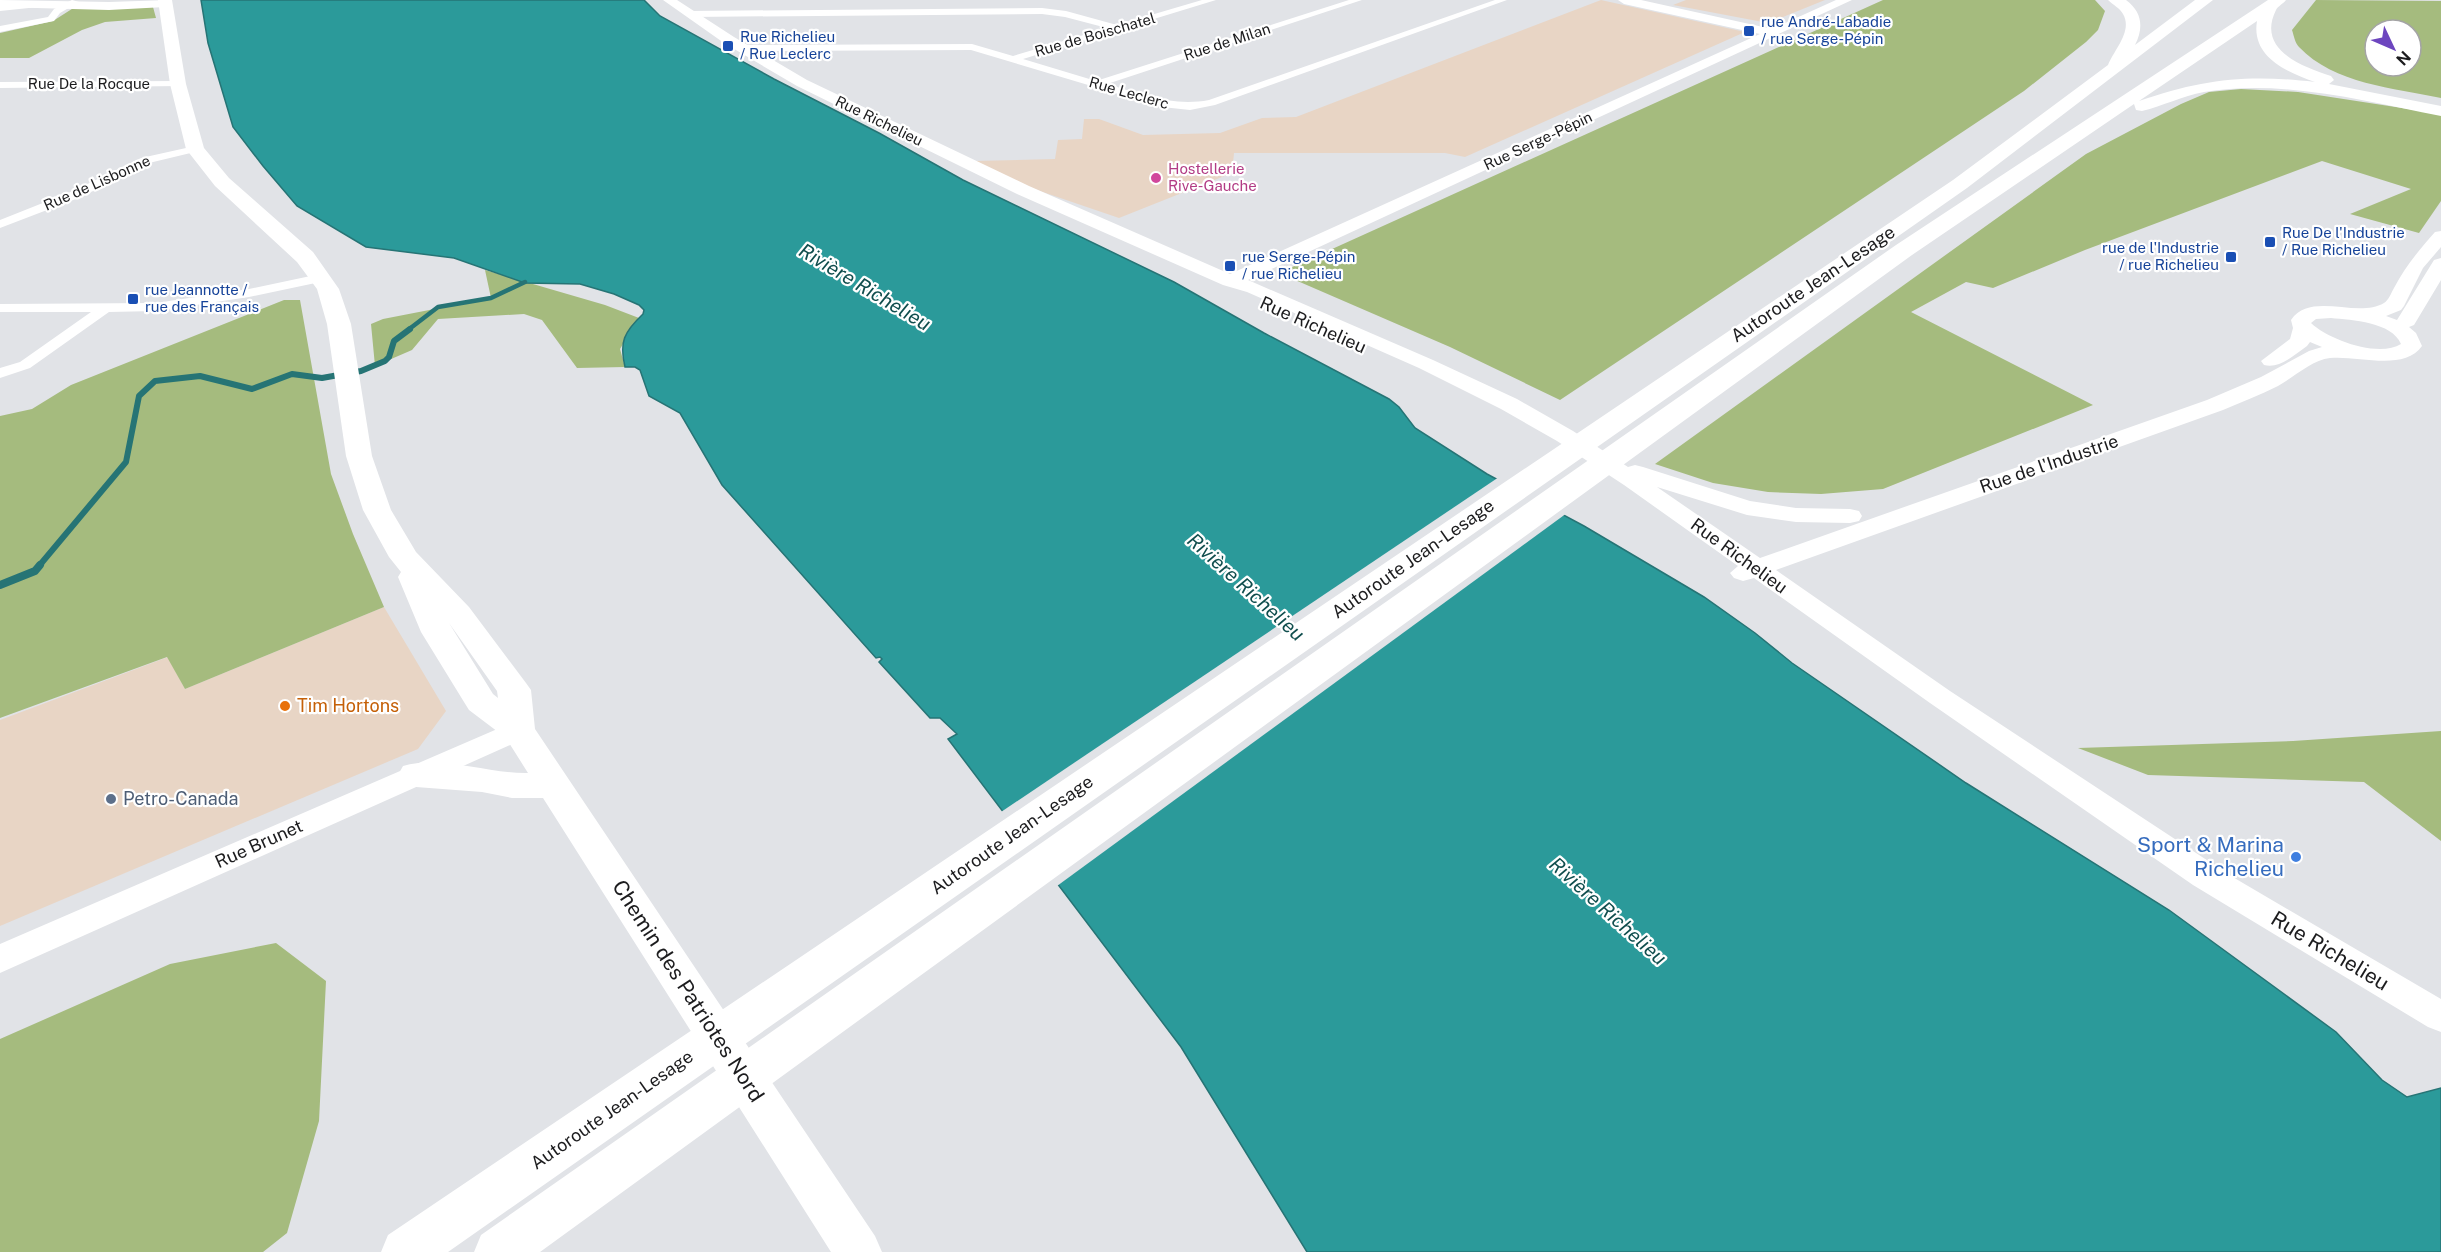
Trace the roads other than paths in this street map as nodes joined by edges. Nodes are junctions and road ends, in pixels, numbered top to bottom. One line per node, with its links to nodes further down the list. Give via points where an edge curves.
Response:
1 (21, 0): 14 (street)
2 (148, 0): 14 (street)
3 (669, 0): 18 (street, Rue Richelieu)
4 (1192, 0): 12 (street)
5 (1358, 0): 26 (street, Rue de Milan)
6 (1503, 0): 26 (street, Rue Leclerc, via 1203,105 1167,105)
7 (1624, 0): 21 (street)
8 (1846, 0): 21 (street, Rue Serge-Pépin)
9 (2116, 0): 24 (highway, via 2129,9 2134,22)
10 (2205, 0): 24 (highway, Autoroute Jean-Lesage)
11 (165, 1): 14 (street, via 122,6); 25 (main road, Chemin des Patriotes Nord)
12 (1207, 1): 19 (street, Rue de Boischatel)
13 (0, 3): 16 (street)
14 (71, 3): 16 (street); 20 (street, via 43,22)
15 (2273, 3): 30 (highway, via 2264,28 2265,41 2274,54 2289,64 2347,86); 32 (highway, Autoroute Jean-Lesage)
16 (45, 4): 17 (street)
17 (0, 9)
18 (690, 14): 19 (street, via 1042,11); 22 (street, Rue Richelieu)
19 (1118, 28): 23 (street, Rue de Boischatel)
20 (0, 29)
21 (1777, 31): 39 (street, Rue Serge-Pépin)
22 (742, 48): 23 (street, Rue Leclerc, via 963,46); 39 (street, Rue Richelieu, via 802,83 1000,180)
23 (1013, 59): 26 (street, Rue Leclerc)
24 (2114, 66): 36 (highway, Autoroute Jean-Lesage)
25 (178, 84): 28 (street, Rue De la Rocque); 33 (main road, Chemin des Patriotes Nord)
26 (1096, 84)
27 (0, 85): 28 (street, Rue De la Rocque)
28 (34, 85): 29 (street)
29 (8, 96)
30 (2441, 106)
31 (2441, 111): 32 (highway, via 2318,88 2235,84 2190,90)
32 (2084, 128): 36 (highway, Autoroute Jean-Lesage)
33 (195, 149): 34 (street, Rue de Lisbonne, via 145,160 77,194); 38 (main road, Chemin des Patriotes Nord, via 222,182 298,250)
34 (0, 224)
35 (2441, 236): 42 (street, via 2415,266 2394,306 2380,312)
36 (1889, 246): 55 (highway, Autoroute Jean-Lesage); 56 (highway, Autoroute Jean-Lesage)
37 (2441, 264): 44 (street, via 2410,314 2406,326)
38 (320, 278): 41 (street, via 156,307); 50 (main road, Chemin des Patriotes Nord, via 337,315 354,433 377,510 404,557 437,632 481,702)
39 (1230, 281): 47 (street, Rue Richelieu, via 1254,288 1461,380 1546,424); 49 (street, Rue Richelieu, via 1255,299 1446,386 1535,434)
40 (0, 308): 41 (street)
41 (104, 309): 46 (street, via 25,365)
42 (2353, 314): 43 (street, Rue de l'Industrie, via 2311,314 2301,320); 44 (street, via 2386,323)
43 (2303, 328): 45 (street, via 2323,341); 48 (street, Rue de l'Industrie, via 2300,342 2264,366 2221,387)
44 (2409, 337): 45 (street, via 2412,346 2404,352)
45 (2357, 351): 49 (street, Rue de l'Industrie, via 2316,355 2269,382 2215,405)
46 (0, 373)
47 (1608, 463): 48 (street, via 1747,508); 49 (street, Rue Richelieu)
48 (1850, 516): 49 (street, Rue de l'Industrie)
49 (1740, 566): 54 (street, Rue Richelieu, via 1970,738)
50 (518, 730): 51 (street, Rue Brunet); 52 (main road, Chemin des Patriotes Nord)
51 (416, 775): 52 (main road, via 512,786); 53 (street, Rue Brunet)
52 (553, 785): 57 (main road, Chemin des Patriotes Nord)
53 (0, 958)
54 (2441, 1017)
55 (405, 1252)
56 (499, 1252)
57 (858, 1252)

